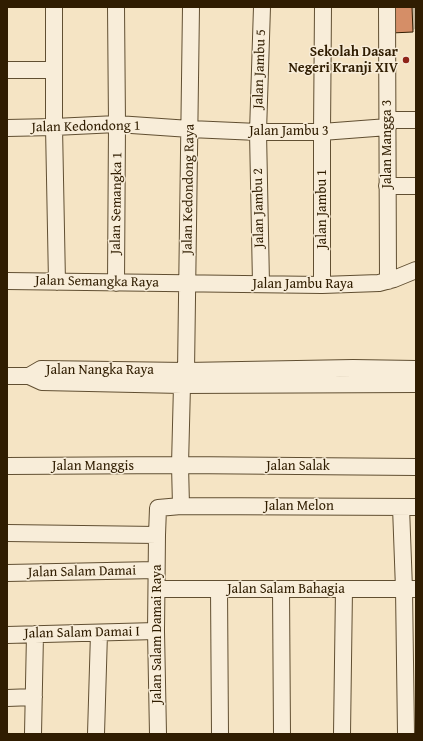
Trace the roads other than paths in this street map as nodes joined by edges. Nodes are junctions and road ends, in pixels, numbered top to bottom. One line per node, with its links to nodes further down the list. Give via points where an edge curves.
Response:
1 (54, 7): 8 (street)
2 (116, 7): 11 (street, Jalan Semangka 1)
3 (191, 7): 14 (street, Jalan Kedondong Raya)
4 (262, 7): 15 (street, Jalan Jambu 5)
5 (323, 7): 16 (street, Jalan Jambu 1)
6 (387, 7): 10 (street, Jalan Mangga 3)
7 (7, 70): 8 (street)
8 (54, 70): 12 (street)
9 (416, 120): 10 (street, Jalan Jambu 3)
10 (388, 123): 16 (street, Jalan Jambu 3); 17 (street, Jalan Mangga 3)
11 (117, 124): 12 (street, Jalan Kedondong 1); 14 (street, Jalan Kedondong 1); 23 (street, Jalan Semangka 1)
12 (54, 127): 13 (street, Jalan Kedondong 1); 22 (street)
13 (7, 128)
14 (190, 129): 15 (street, Jalan Jambu 3); 24 (street, Jalan Kedondong Raya)
15 (258, 132): 16 (street, Jalan Jambu 3); 25 (street, Jalan Jambu 2)
16 (322, 132): 26 (street, Jalan Jambu 1)
17 (387, 186): 18 (street); 21 (street, Jalan Mangga 3)
18 (416, 186)
19 (416, 270): 21 (street, Jalan Jambu Raya)
20 (7, 281): 22 (street, Jalan Semangka Raya)
21 (388, 281): 26 (street, Jalan Jambu Raya)
22 (57, 282): 23 (street, Jalan Semangka Raya)
23 (116, 283): 24 (street, Jalan Semangka Raya)
24 (187, 284): 25 (street, Jalan Jambu Raya); 30 (street, Jalan Kedondong Raya)
25 (260, 284): 26 (street, Jalan Jambu Raya)
26 (322, 285)
27 (352, 368): 29 (street, Jalan Nangka Raya); 30 (street, Jalan Nangka Raya); 31 (street)
28 (7, 376): 30 (street, Jalan Nangka Raya, via 29,376 42,382 108,376)
29 (410, 377): 31 (street, Jalan Nangka Raya)
30 (184, 378): 31 (street, Jalan Nangka Raya); 32 (street)
31 (352, 385)
32 (180, 465): 33 (street, Jalan Manggis); 34 (street, Jalan Salak); 35 (street)
33 (7, 466)
34 (416, 467)
35 (181, 506): 36 (street, Jalan Melon); 38 (street, Jalan Salam Damai Raya, via 158,508)
36 (408, 507): 45 (street)
37 (7, 533): 38 (street)
38 (157, 535): 39 (street, Jalan Salam Damai Raya)
39 (156, 570): 40 (street, Jalan Salam Damai); 41 (street, Jalan Salam Damai Raya)
40 (7, 573)
41 (156, 589): 42 (street, Jalan Salam Bahagia); 46 (street, Jalan Salam Damai Raya)
42 (219, 589): 43 (street, Jalan Salam Bahagia); 56 (street)
43 (281, 589): 44 (street, Jalan Salam Bahagia); 57 (street)
44 (344, 589): 45 (street, Jalan Salam Bahagia); 58 (street)
45 (410, 589): 50 (street)
46 (156, 631): 47 (street, Jalan Salam Damai I); 55 (street, Jalan Salam Damai Raya)
47 (99, 633): 48 (street, Jalan Salam Damai I); 54 (street)
48 (35, 634): 49 (street, Jalan Salam Damai I); 51 (street)
49 (7, 635)
50 (411, 654): 59 (street)
51 (34, 697): 52 (street); 53 (street)
52 (7, 698)
53 (33, 734)
54 (96, 734)
55 (158, 734)
56 (220, 734)
57 (282, 734)
58 (342, 734)
59 (406, 734)

